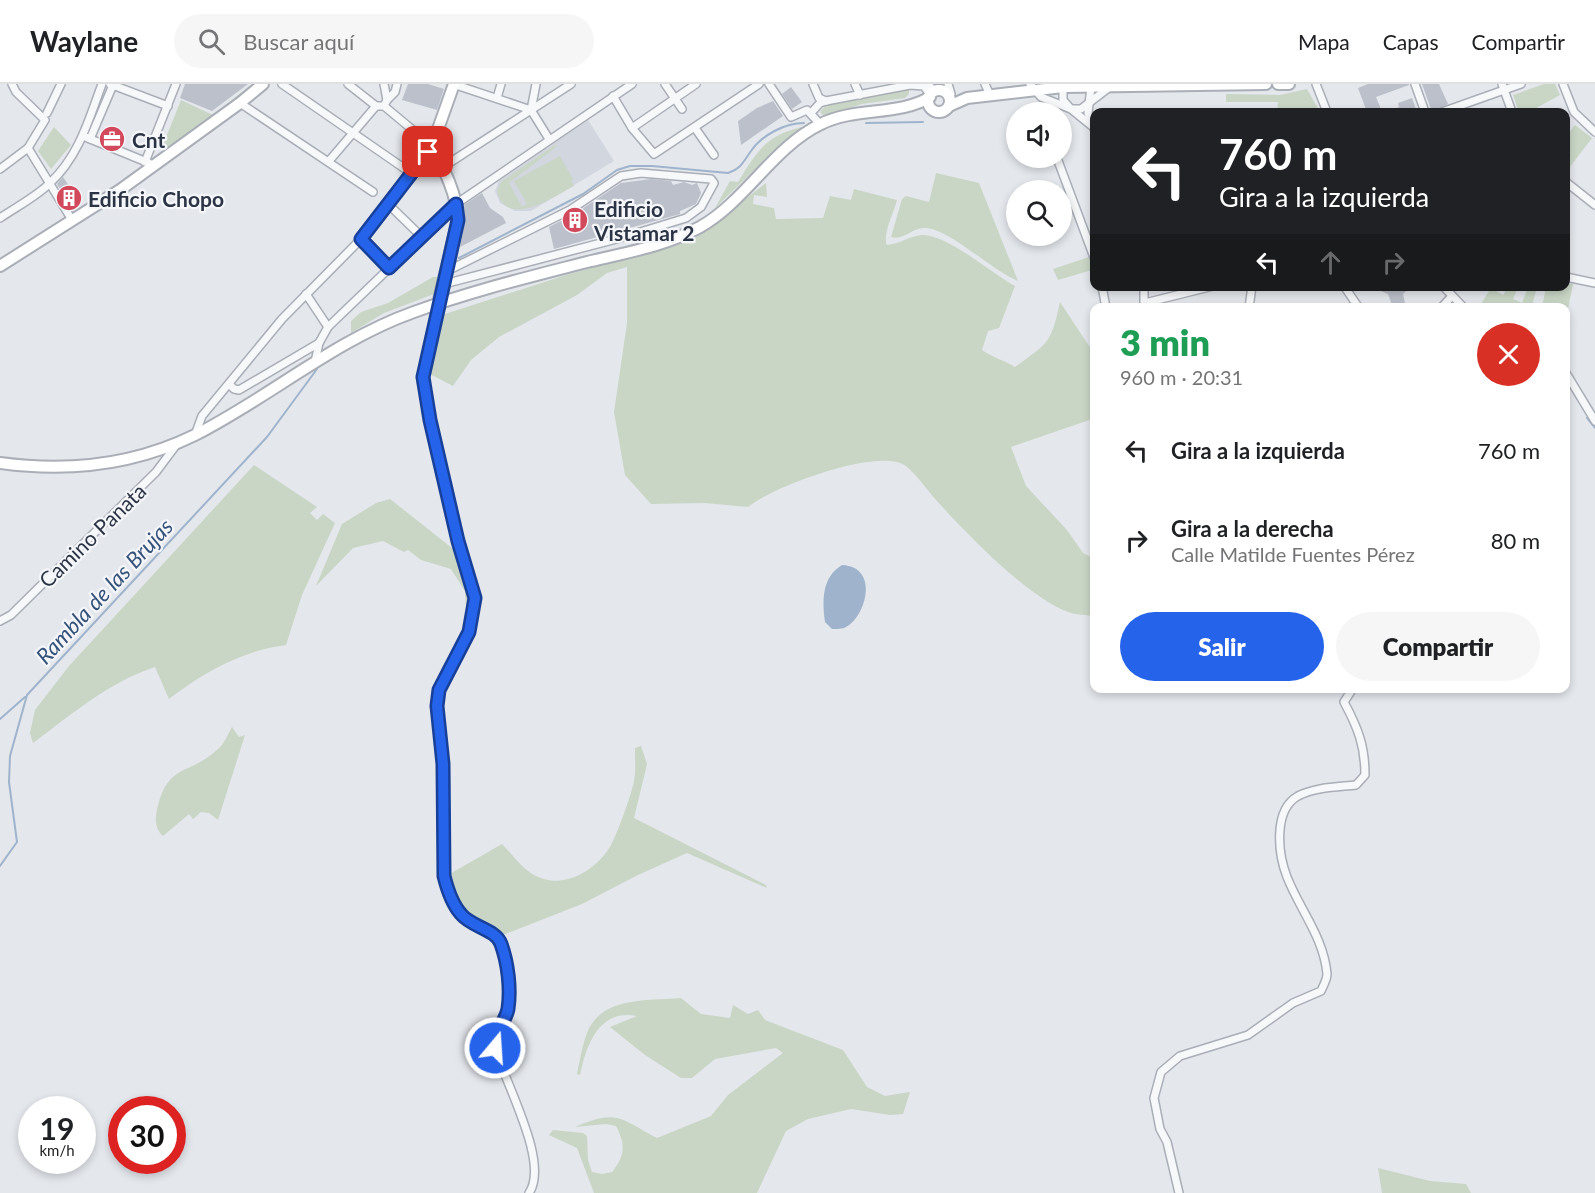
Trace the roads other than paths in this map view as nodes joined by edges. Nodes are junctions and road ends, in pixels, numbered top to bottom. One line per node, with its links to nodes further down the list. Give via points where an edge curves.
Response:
1 (12, 84): 78 (street, via 45,120)
2 (60, 84): 66 (street)
3 (102, 84): 75 (street)
4 (176, 84): 55 (street)
5 (255, 84): 51 (main road)
6 (263, 84): 51 (main road)
7 (282, 84): 73 (street)
8 (348, 84): 53 (street)
9 (392, 84): 32 (street)
10 (397, 84): 53 (street, via 395,92)
11 (454, 84): 45 (street); 77 (main road)
12 (501, 84): 45 (street)
13 (536, 84): 63 (street)
14 (571, 84): 63 (street)
15 (632, 84): 36 (street)
16 (665, 84): 47 (street)
17 (696, 84): 47 (street)
18 (759, 84): 72 (street)
19 (769, 84): 67 (street, via 791,117 807,111)
20 (813, 84): 48 (street, via 819,98)
21 (855, 84): 42 (street)
22 (911, 84): 33 (street); 41 (street)
23 (985, 84): 43 (street)
24 (1266, 84): 34 (main road)
25 (1278, 84): 26 (main road)
26 (1289, 84)
27 (1316, 84): 57 (street)
28 (1415, 84): 58 (street)
29 (1521, 84): 40 (street)
30 (1563, 84): 74 (street, via 1574,112)
31 (112, 85): 55 (street); 75 (street)
32 (384, 85): 53 (street)
33 (900, 85): 42 (street)
34 (1224, 85): 35 (main road)
35 (1111, 86): 39 (main road); 52 (street)
36 (622, 87): 44 (street)
37 (1032, 87): 38 (main road); 43 (main road); 49 (street, via 1041,97)
38 (1063, 87): 39 (main road); 50 (street)
39 (1091, 87): 52 (street)
40 (1503, 87): 59 (street); 60 (street)
41 (939, 90): 46 (main road); 54 (main road); 56 (main road, via 950,97); 64 (main road, via 930,106)
42 (860, 95): 48 (street)
43 (990, 95): 46 (main road)
44 (613, 96): 71 (street); 76 (street)
45 (496, 98): 63 (street)
46 (967, 98): 56 (main road)
47 (675, 99): 61 (street); 71 (street)
48 (826, 101): 67 (street)
49 (1054, 102)
50 (1065, 102)
51 (240, 103): 80 (street); 81 (main road)
52 (1091, 103): 62 (street, via 1081,110); 68 (street)
53 (382, 104): 73 (street); 77 (street)
54 (915, 105): 64 (main road); 69 (main road, via 872,110)
55 (168, 106): 81 (street)
56 (949, 106): 64 (main road, via 942,112)
57 (1325, 108)
58 (1424, 108)
59 (1452, 108)
60 (1511, 108)
61 (682, 109)
62 (1072, 109)
63 (531, 110): 76 (street); 82 (street)
64 (932, 110)
65 (1072, 110): 70 (street)
66 (47, 113)
67 (811, 114): 69 (street)
68 (1090, 119)
69 (820, 124): 95 (main road)
70 (1090, 125)
71 (632, 128): 72 (street, via 654,154)
72 (695, 128): 79 (street)
73 (352, 131): 80 (street); 85 (street)
74 (1595, 132)
75 (86, 137): 81 (street); 86 (street)
76 (549, 139): 90 (street)
77 (432, 146): 82 (main road); 85 (street)
78 (28, 148): 84 (street); 86 (street)
79 (714, 155)
80 (329, 161): 88 (street)
81 (150, 164): 94 (main road)
82 (443, 167): 90 (main road)
83 (1061, 168): 98 (street)
84 (0, 169)
85 (411, 173): 89 (street)
86 (49, 184): 93 (street); 94 (street)
87 (1570, 185): 91 (street)
88 (374, 192)
89 (388, 204): 96 (street); 97 (street)
90 (456, 204): 96 (street); 101 (main road, via 458,220)
91 (1595, 205)
92 (695, 213): 95 (street); 101 (street, via 645,231); 101 (street, via 714,183 711,178 642,173 621,176 570,210)
93 (0, 218)
94 (72, 220): 99 (main road)
95 (702, 226): 108 (main road, via 642,249)
96 (422, 236): 100 (street)
97 (361, 239): 100 (street); 106 (street)
98 (1090, 247)
99 (0, 265)
100 (389, 268): 113 (street)
101 (444, 278): 108 (main road, via 449,293); 112 (main road)
102 (1570, 278): 103 (street)
103 (1595, 283)
104 (1195, 291): 109 (street)
105 (1448, 291): 107 (street)
106 (306, 294): 113 (street); 117 (street)
107 (1452, 296): 110 (street); 111 (street)
108 (459, 297): 112 (main road)
109 (1152, 303)
110 (1446, 303)
111 (1459, 303)
112 (438, 304): 115 (main road, via 388,321); 128 (street, via 423,377 458,541 475,598 469,632 439,690 437,706 443,764 444,876 461,914 499,939 504,953 508,1010 493,1040 527,1129 536,1173)
113 (328, 327): 114 (street)
114 (319, 343): 115 (street); 118 (street)
115 (315, 362): 122 (main road)
116 (1570, 380): 121 (street)
117 (229, 384): 118 (street); 119 (street)
118 (239, 390): 119 (street, via 230,395)
119 (222, 392): 120 (street)
120 (207, 410): 122 (street, via 208,420); 123 (street)
121 (1595, 421)
122 (215, 423): 123 (main road)
123 (195, 435): 124 (main road)
124 (178, 442): 125 (main road, via 135,457 82,466 53,468); 126 (street, Camino Panata, via 156,472)
125 (0, 463)
126 (0, 621)
127 (1350, 693): 129 (street, via 1344,702 1365,752 1365,775 1356,785 1324,788 1297,797 1280,820 1287,876 1320,944 1327,977 1321,991 1293,1004 1248,1035 1180,1056 1161,1072 1154,1098)
128 (529, 1193)
129 (1179, 1193)

